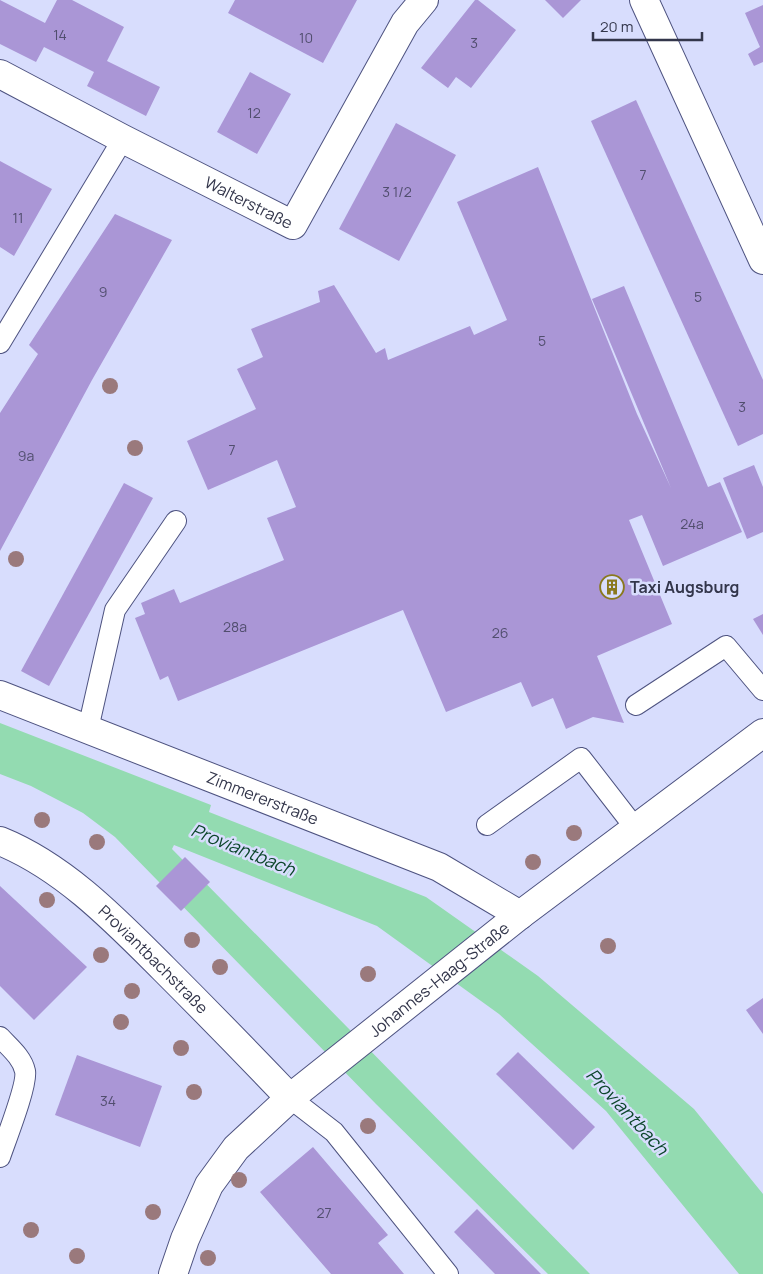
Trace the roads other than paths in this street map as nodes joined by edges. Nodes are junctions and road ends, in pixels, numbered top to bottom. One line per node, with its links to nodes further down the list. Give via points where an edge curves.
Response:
1 (424, 0): 4 (street, Walterstraße, via 405,23 293,225)
2 (644, 0): 5 (street)
3 (0, 74): 4 (street, Walterstraße)
4 (123, 139): 6 (lane)
5 (763, 260)
6 (0, 343)
7 (176, 521): 11 (lane, via 115,610)
8 (763, 690): 10 (lane, via 726,646)
9 (0, 695): 11 (street, Zimmererstraße)
10 (636, 705)
11 (88, 729): 16 (street, Zimmererstraße, via 439,867)
12 (763, 733): 14 (street, Johannes-Haag-Straße)
13 (487, 826): 14 (lane, via 580,758)
14 (636, 828): 16 (street, Johannes-Haag-Straße)
15 (0, 841): 18 (street, Proviantbachstraße, via 50,867 110,916)
16 (520, 915): 18 (street, Johannes-Haag-Straße)
17 (0, 1037): 19 (lane, via 19,1057 25,1072)
18 (290, 1098): 20 (street, Johannes-Haag-Straße, via 236,1148 209,1185); 21 (lane, via 334,1132)
19 (0, 1158)
20 (173, 1274)
21 (448, 1274)

